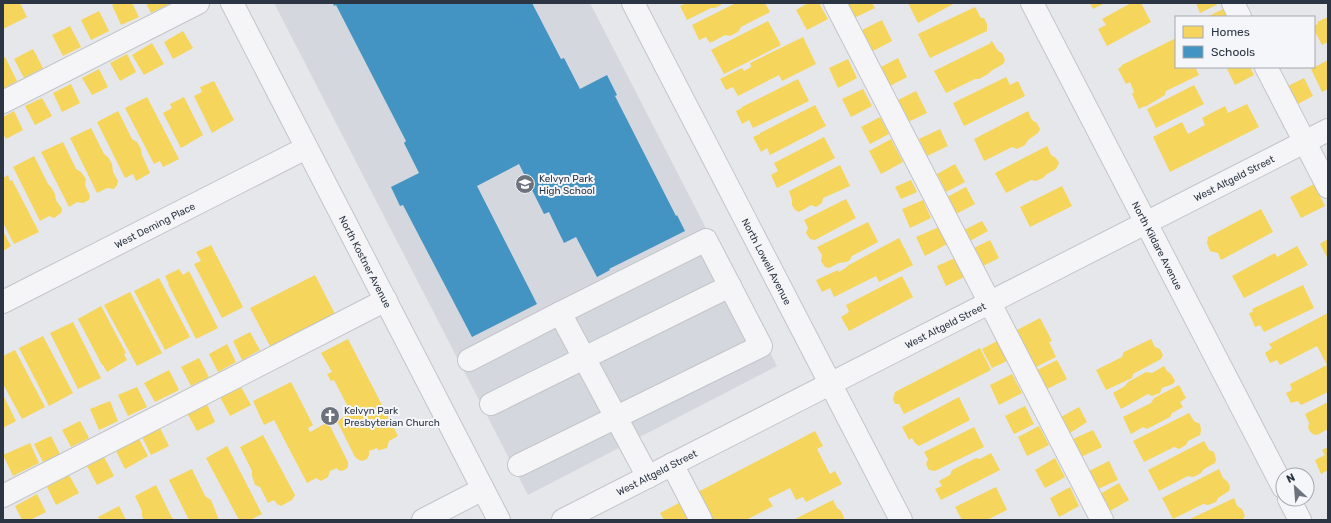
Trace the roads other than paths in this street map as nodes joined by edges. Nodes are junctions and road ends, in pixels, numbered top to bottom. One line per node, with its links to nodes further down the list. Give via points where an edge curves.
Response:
1 (198, 3): 9 (street)
2 (232, 3): 12 (street, North Kostner Avenue)
3 (633, 3): 22 (street, North Lowell Avenue)
4 (835, 3): 18 (street)
5 (1032, 3): 14 (street, North Kildare Avenue)
6 (1233, 3): 7 (street)
7 (1240, 16)
8 (1267, 68): 11 (street)
9 (3, 102)
10 (1328, 130): 11 (street, West Altgeld Street)
11 (1304, 142): 13 (street); 14 (street, West Altgeld Street)
12 (306, 148): 16 (street, North Kostner Avenue); 17 (street, West Deming Place)
13 (1328, 187)
14 (1146, 222): 18 (street, West Altgeld Street); 27 (street, North Kildare Avenue)
15 (730, 286): 19 (street, via 706,240); 20 (street); 24 (street, via 761,346)
16 (386, 300): 29 (street, North Kostner Avenue); 30 (street)
17 (3, 302)
18 (990, 302): 22 (street, West Altgeld Street); 37 (street)
19 (560, 313): 20 (street); 21 (street)
20 (584, 358): 23 (street); 24 (street)
21 (469, 360)
22 (830, 384): 26 (street, West Altgeld Street); 36 (street, North Lowell Avenue)
23 (492, 404)
24 (616, 416): 25 (street); 28 (street)
25 (519, 464)
26 (672, 464): 28 (street, West Altgeld Street); 35 (street)
27 (1275, 472)
28 (648, 477): 34 (street, West Altgeld Street)
29 (484, 489): 32 (street); 33 (street, North Kostner Avenue)
30 (3, 496)
31 (1293, 507): 38 (street)
32 (423, 520)
33 (499, 520)
34 (563, 520)
35 (702, 520)
36 (901, 520)
37 (1102, 520)
38 (1300, 520)

